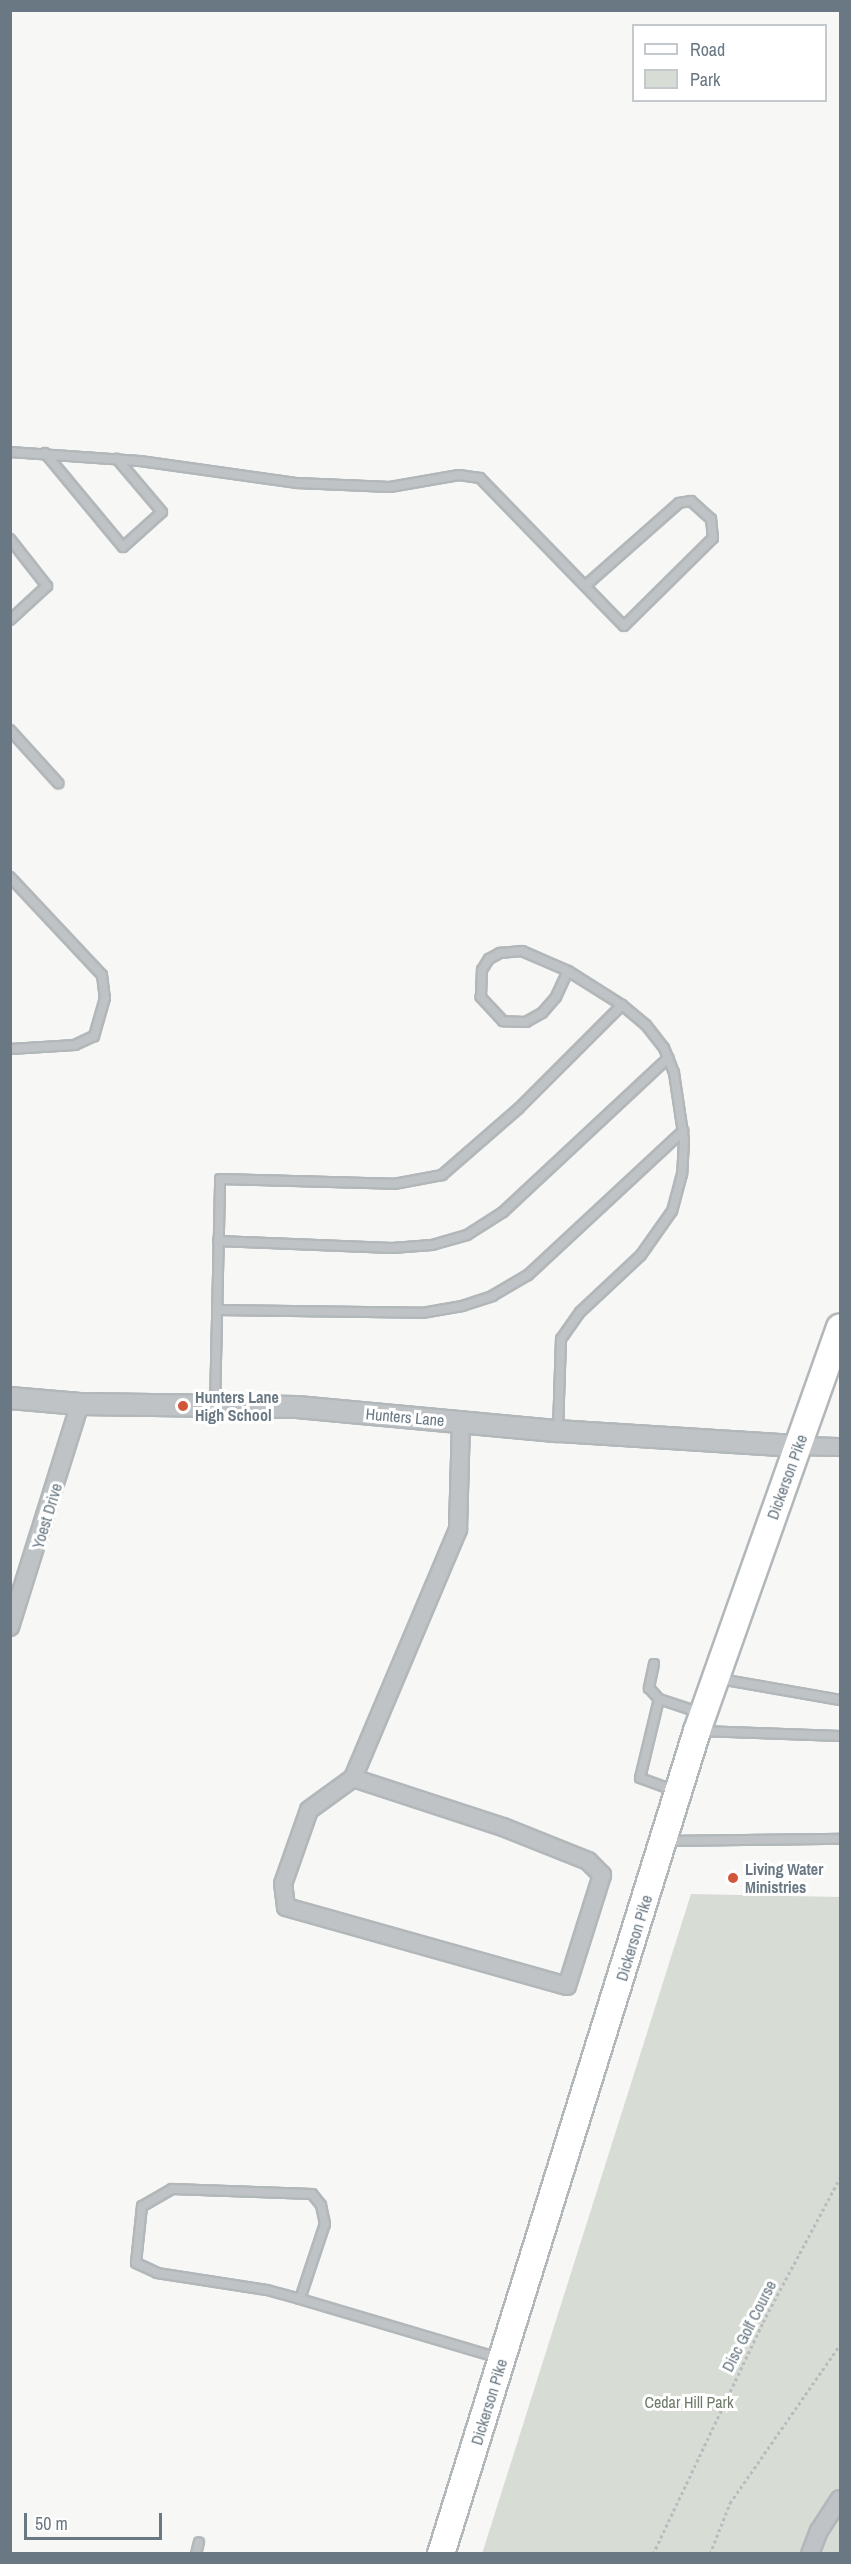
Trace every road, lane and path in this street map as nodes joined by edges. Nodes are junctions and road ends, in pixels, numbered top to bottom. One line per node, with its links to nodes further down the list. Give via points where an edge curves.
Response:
1 (10, 452): 2 (lane)
2 (45, 453): 3 (lane); 3 (lane, via 123,547 162,512)
3 (117, 459): 5 (lane, via 297,483 390,488 459,475 480,478)
4 (10, 538): 6 (lane, via 47,586)
5 (585, 586): 5 (lane, via 624,626 713,538 711,519 691,501 679,503)
6 (10, 620)
7 (10, 730): 8 (lane)
8 (58, 783)
9 (10, 877): 12 (lane, via 102,975 105,999 94,1036 75,1045)
10 (568, 971): 10 (lane, via 522,951 500,953 489,959 482,970 481,997 503,1021 526,1022 542,1013 556,997); 11 (lane)
11 (622, 1005): 13 (lane, via 646,1025); 15 (lane, via 518,1109 442,1175 394,1184 220,1179)
12 (10, 1049)
13 (668, 1058): 14 (lane); 15 (lane, via 503,1212 467,1234 432,1245 392,1248)
14 (683, 1131): 16 (lane, via 528,1275 492,1296 422,1313); 22 (lane, via 682,1174 672,1211 641,1255 580,1312 561,1339)
15 (218, 1241): 16 (lane)
16 (217, 1310): 20 (lane)
17 (840, 1328): 23 (main road, Dickerson Pike)
18 (10, 1398): 19 (street, Hunters Lane)
19 (80, 1404): 20 (street, Hunters Lane); 25 (street, Yoest Drive)
20 (215, 1406): 21 (street, Hunters Lane, via 297,1407)
21 (461, 1422): 22 (street, Hunters Lane); 32 (street, via 458,1529)
22 (558, 1431): 23 (street, Hunters Lane)
23 (798, 1446): 24 (street); 27 (main road, Dickerson Pike)
24 (840, 1447)
25 (10, 1627)
26 (654, 1664): 28 (lane, via 649,1688)
27 (716, 1678): 29 (lane); 30 (main road, Dickerson Pike)
28 (659, 1699): 30 (lane); 33 (lane, via 640,1778)
29 (840, 1700)
30 (701, 1723): 31 (lane); 33 (main road, Dickerson Pike)
31 (840, 1736)
32 (353, 1778): 32 (street, via 503,1827 588,1861 602,1875 567,1986 286,1906 283,1884 309,1810)
33 (679, 1791): 35 (main road, Dickerson Pike)
34 (840, 1839): 35 (lane)
35 (664, 1841): 39 (main road, Dickerson Pike)
36 (840, 2178): 44 (path, Disc Golf Course, via 763,2322)
37 (300, 2299): 37 (lane, via 157,2273 136,2263 142,2206 172,2189 312,2194 321,2205 325,2224); 39 (lane)
38 (840, 2345): 45 (path, via 729,2503)
39 (502, 2359): 43 (main road, Dickerson Pike)
40 (840, 2499): 46 (street, via 819,2530)
41 (199, 2542): 42 (lane)
42 (196, 2553)
43 (441, 2553)
44 (652, 2553)
45 (710, 2553)
46 (810, 2553)

